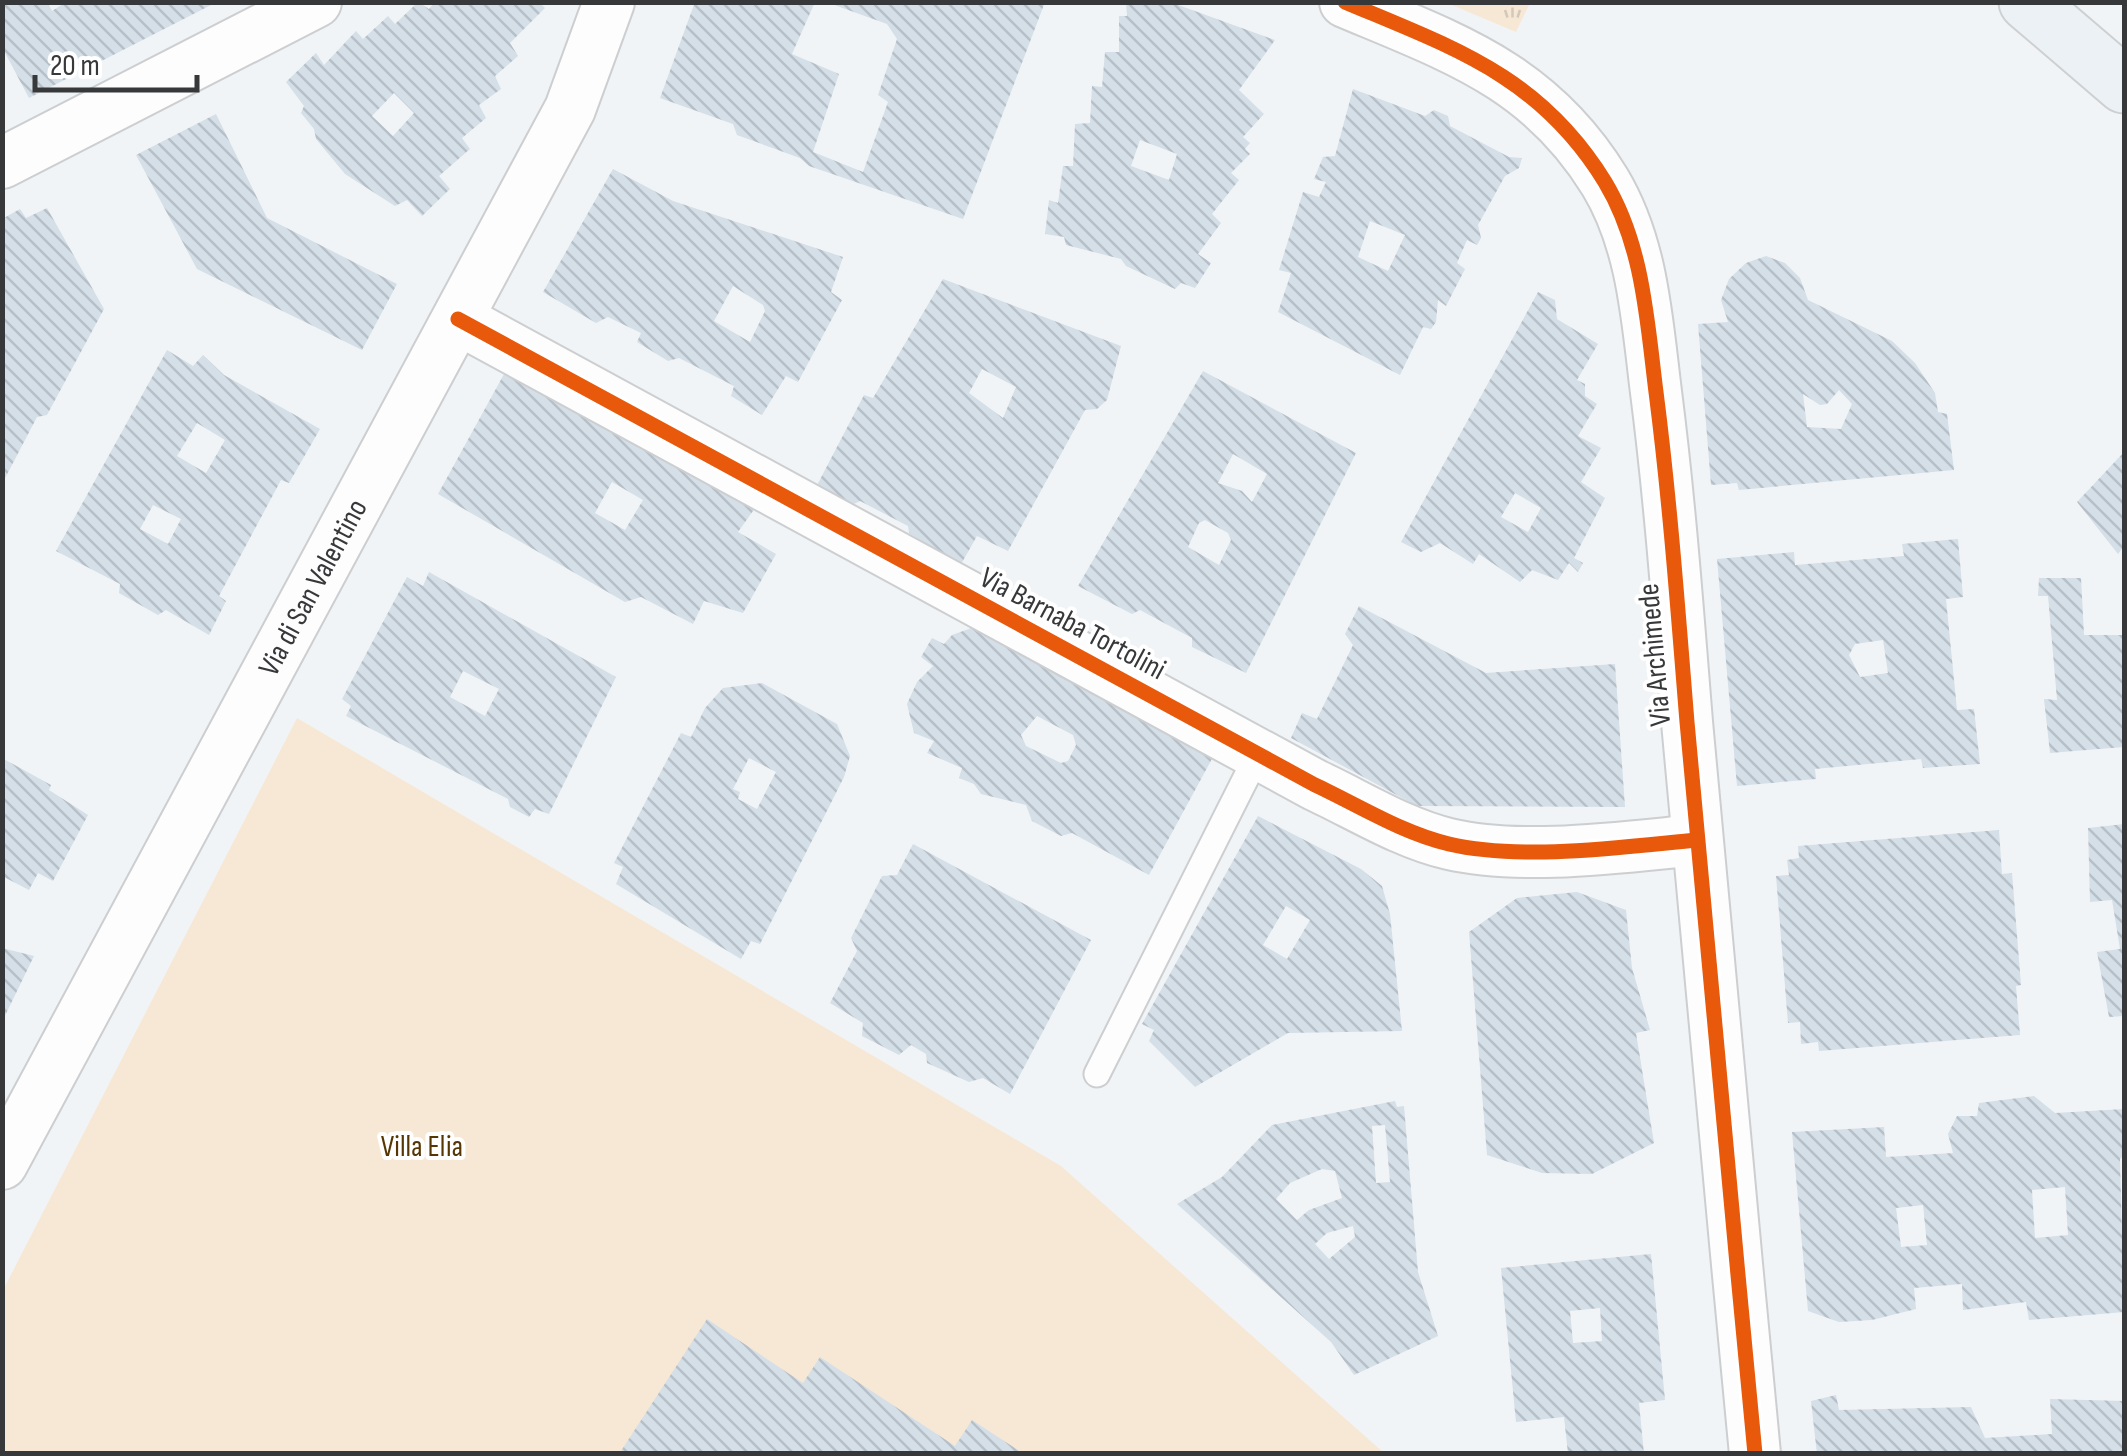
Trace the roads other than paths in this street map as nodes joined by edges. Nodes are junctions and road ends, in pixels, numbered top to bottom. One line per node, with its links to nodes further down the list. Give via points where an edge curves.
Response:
1 (316, 2): 6 (street)
2 (609, 2): 7 (street, Via di San Valentino, via 570,109)
3 (1345, 2): 9 (street, Via Archimede, via 1497,71 1534,95 1567,128 1618,208 1644,293 1667,474)
4 (2027, 2): 5 (main road)
5 (2124, 84)
6 (2, 163)
7 (458, 320): 8 (street, Via Barnaba Tortolini); 11 (street, Via di San Valentino)
8 (1258, 754): 9 (street, Via Barnaba Tortolini, via 1377,816 1452,845 1552,850); 10 (lane)
9 (1697, 840): 12 (street, Via Archimede)
10 (1097, 1074)
11 (2, 1164)
12 (1755, 1454)

